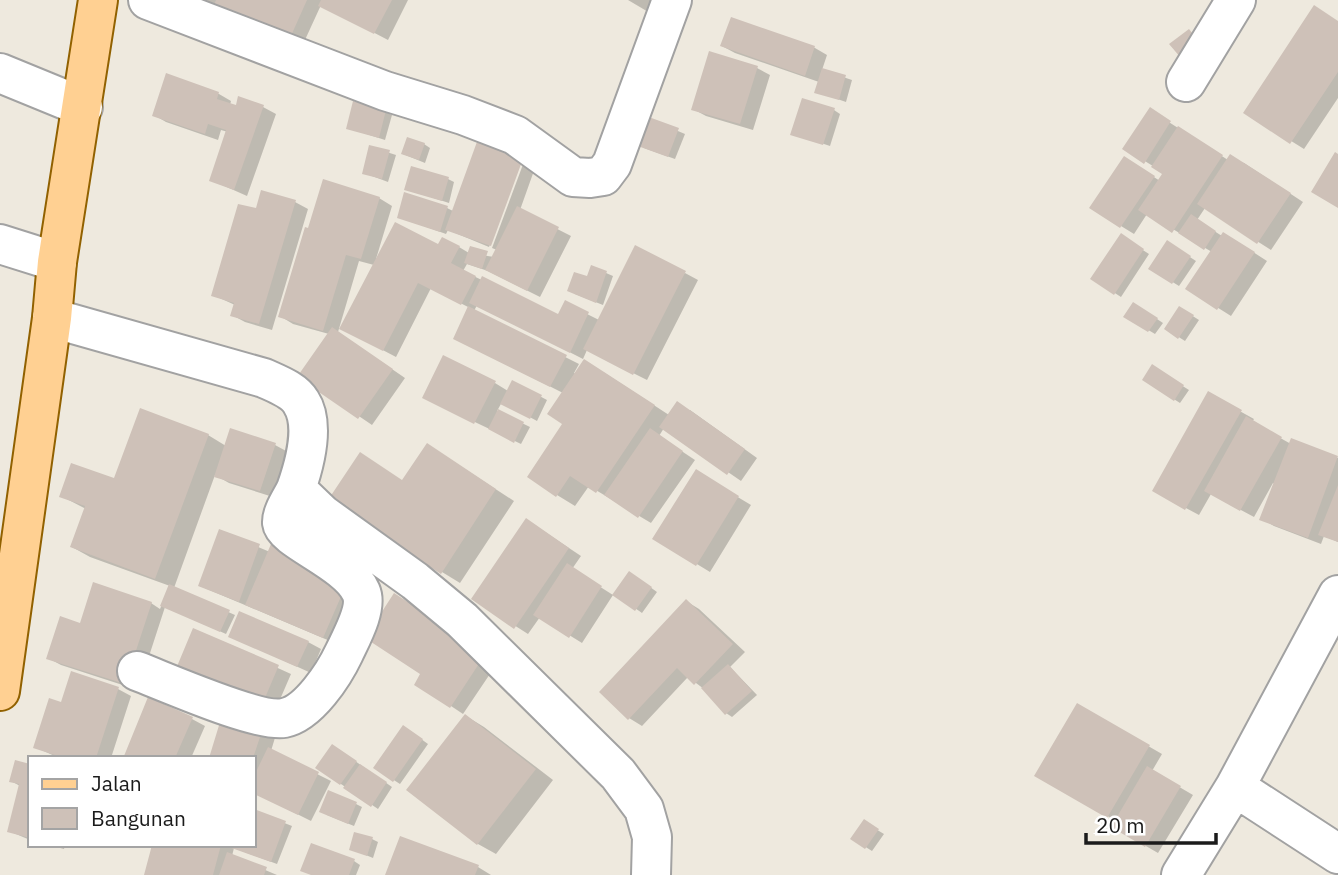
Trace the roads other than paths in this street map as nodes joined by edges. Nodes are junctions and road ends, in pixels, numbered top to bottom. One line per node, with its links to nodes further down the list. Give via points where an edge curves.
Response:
1 (98, 0): 7 (main road)
2 (148, 0): 3 (street, via 373,87 515,135 573,177 590,178 604,176 612,164)
3 (671, 0)
4 (1236, 0): 6 (street)
5 (0, 73): 7 (street)
6 (1186, 82)
7 (83, 107): 9 (main road)
8 (0, 244): 9 (street)
9 (57, 262): 10 (main road)
10 (52, 318): 11 (street, via 286,388 301,402 307,421 308,443); 14 (main road)
11 (296, 489): 13 (street, via 283,528 354,579 363,596 359,621 335,673 301,711 283,718 255,716); 17 (street, via 462,620 618,774 644,809 652,837)
12 (1338, 595): 15 (street)
13 (137, 671)
14 (0, 691)
15 (1235, 787): 16 (street); 18 (street)
16 (1338, 854)
17 (651, 875)
18 (1181, 875)

